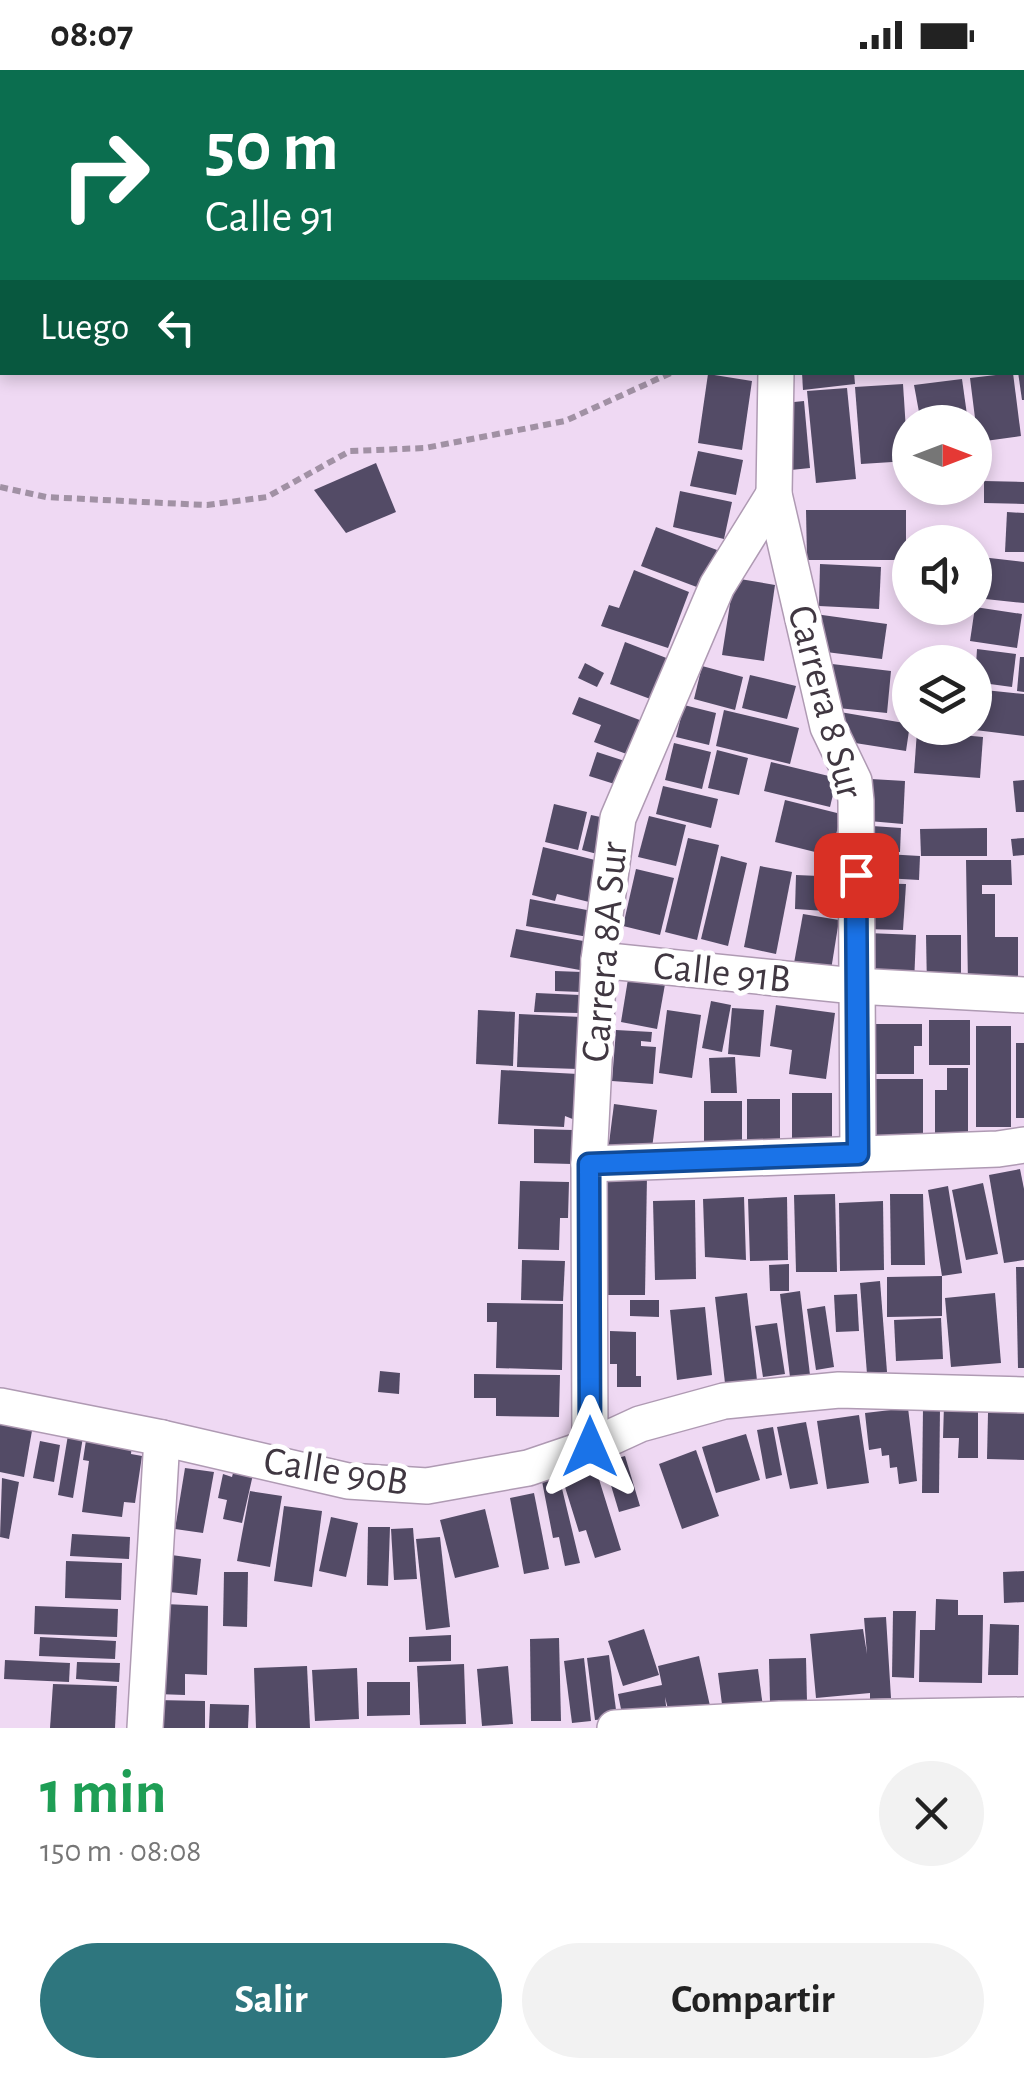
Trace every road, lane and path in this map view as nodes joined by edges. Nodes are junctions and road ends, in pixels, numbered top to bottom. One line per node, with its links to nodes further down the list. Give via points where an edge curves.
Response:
1 (667, 375): 3 (path, via 565,420 425,448 350,452 267,497 207,505 46,497)
2 (776, 375): 4 (street, Carrera 8 Sur)
3 (0, 487)
4 (774, 494): 5 (street, Carrera 8A Sur, via 717,586 618,818); 6 (street, Carrera 8 Sur, via 828,727 854,781)
5 (600, 960): 6 (street, Calle 91B); 10 (street, Carrera 8A Sur)
6 (855, 986): 7 (street, Calle 91B); 9 (street, Carrera 8 Sur)
7 (1024, 995)
8 (1024, 1144): 9 (street)
9 (858, 1154): 10 (street)
10 (589, 1164): 14 (street, Carrera 8A Sur)
11 (1024, 1395): 14 (street, Calle 90B, via 840,1390 724,1401 640,1424)
12 (0, 1406): 13 (street, Calle 90B)
13 (162, 1438): 14 (street, Calle 90B, via 348,1480 428,1486 528,1468); 16 (street)
14 (590, 1447)
15 (1024, 1715): 17 (street)
16 (145, 1728)
17 (616, 1728)

